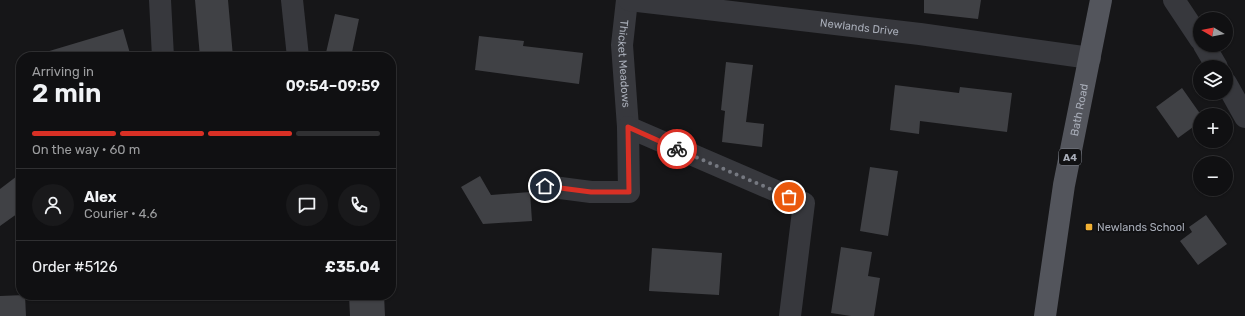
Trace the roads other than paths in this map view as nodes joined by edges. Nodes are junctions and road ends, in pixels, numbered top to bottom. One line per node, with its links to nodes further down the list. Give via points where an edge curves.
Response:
1 (160, 0): 7 (street)
2 (292, 0): 8 (street)
3 (628, 0): 9 (street, Newlands Drive, via 920,34); 12 (street, Thicket Meadows, via 622,45)
4 (1101, 0): 9 (main road, Bath Road / A4)
5 (1174, 0): 6 (street)
6 (1193, 28)
7 (163, 52)
8 (297, 52)
9 (1090, 58): 15 (main road, Bath Road / A4, via 1064,185)
10 (1233, 96): 11 (street)
11 (1245, 117)
12 (628, 127): 13 (street, Thicket Meadows, via 629,192 591,192); 14 (street, via 804,203)
13 (545, 186)
14 (790, 316)
15 (1045, 316)

